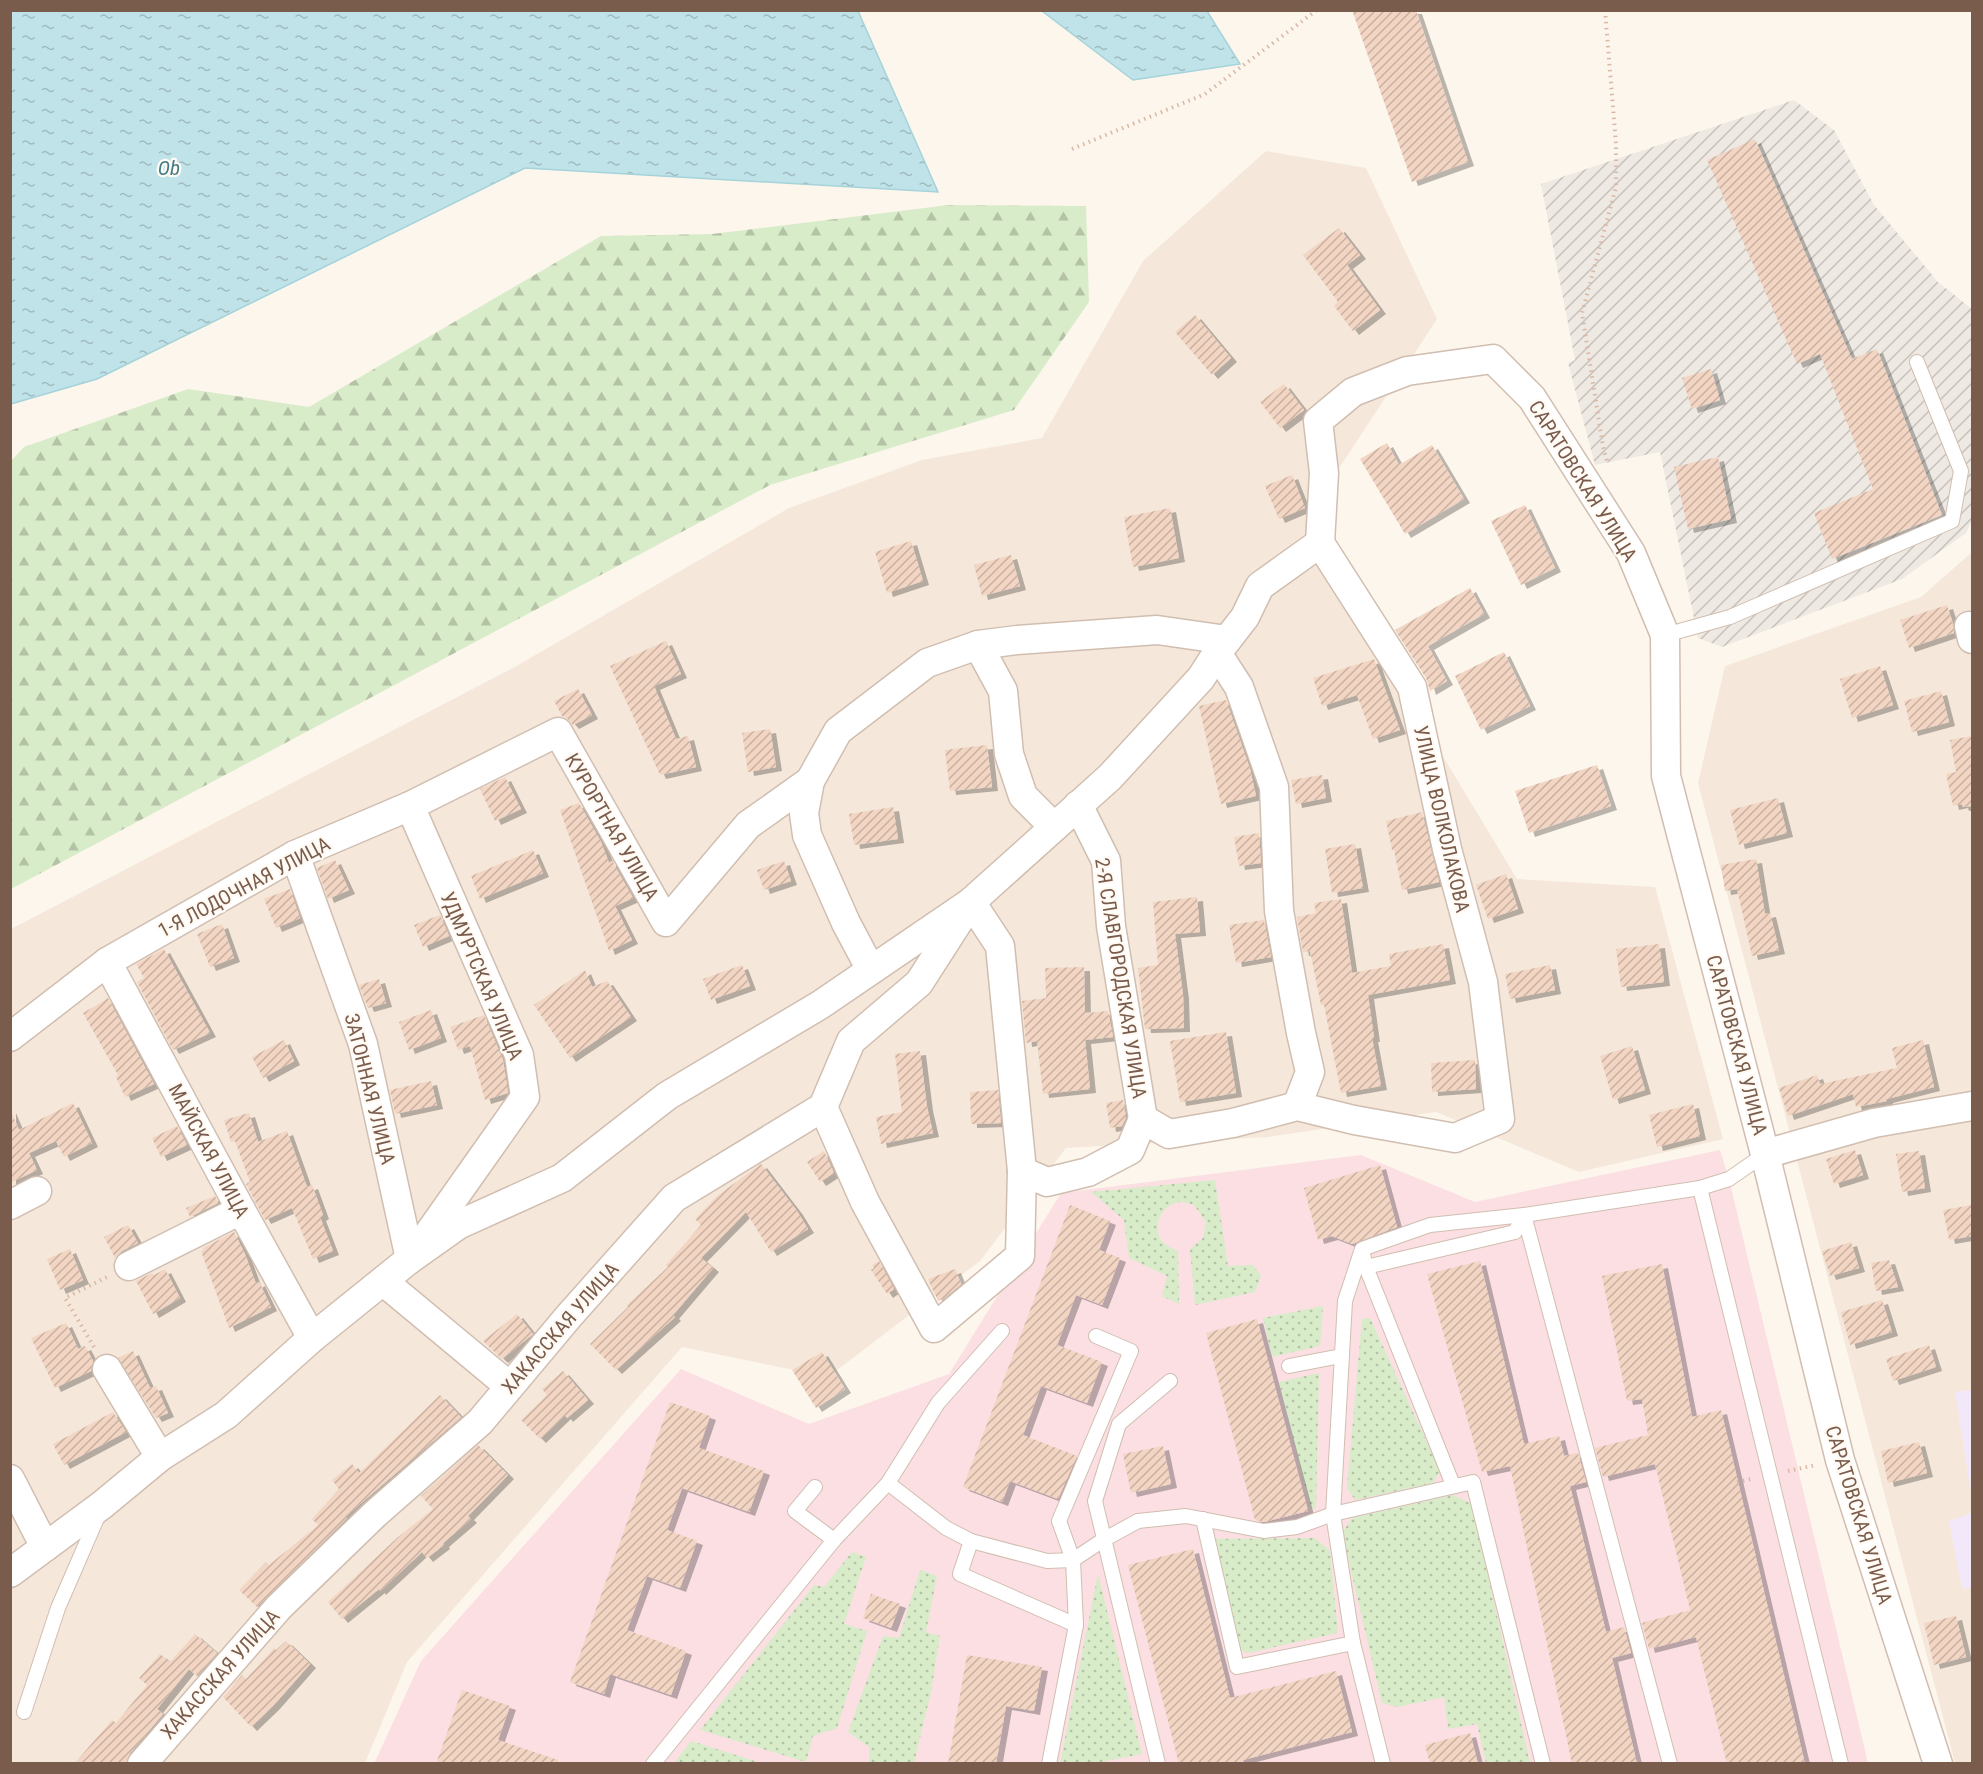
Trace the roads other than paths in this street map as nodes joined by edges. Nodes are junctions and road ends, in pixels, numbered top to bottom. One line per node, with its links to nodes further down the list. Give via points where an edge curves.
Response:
1 (1917, 362): 3 (lane, via 1961,471 1952,520 1730,617)
2 (1320, 543): 3 (street, САРАТОВСКАЯ УЛИЦА, via 1324,473 1318,421 1353,392 1407,371 1493,359 1532,398 1631,553); 5 (street, via 1260,586 1245,617); 16 (street, УЛИЦА ВОЛКОЛАКОВА, via 1412,687 1447,849 1483,982 1500,1119 1455,1138)
3 (1665, 635): 20 (street, САРАТОВСКАЯ УЛИЦА, via 1666,776)
4 (978, 645): 5 (street, via 1157,630); 7 (street, via 927,663 838,731); 10 (street, via 1003,691 1010,754 1023,796)
5 (1222, 646): 9 (street, via 1201,678); 16 (street, via 1274,787 1279,911 1310,1072)
6 (558, 732): 7 (street, КУРОРТНАЯ УЛИЦА, via 666,922 748,825); 8 (street, 1-Я ЛОДОЧНАЯ УЛИЦА)
7 (810, 781): 14 (street, via 804,813 807,835 846,923)
8 (410, 806): 11 (street, 1-Я ЛОДОЧНАЯ УЛИЦА); 28 (street, УДМУРТСКАЯ УЛИЦА, via 519,1055 525,1097)
9 (1078, 806): 10 (street); 19 (street, 2-Я СЛАВГОРОДСКАЯ УЛИЦА, via 1106,861 1111,926)
10 (1054, 827): 12 (street)
11 (295, 855): 13 (street, 1-Я ЛОДОЧНАЯ УЛИЦА); 28 (street, ЗАТОННАЯ УЛИЦА, via 363,1044)
12 (971, 902): 14 (street); 18 (street, via 919,983 851,1041); 21 (street, via 1000,946)
13 (107, 962): 15 (street, 1-Я ЛОДОЧНАЯ УЛИЦА); 25 (street, МАЙСКАЯ УЛИЦА)
14 (872, 970): 28 (street, via 666,1096 562,1178 458,1226)
15 (10, 1037)
16 (1297, 1106): 19 (street, via 1169,1134)
17 (1972, 1106): 20 (street, via 1874,1123)
18 (823, 1107): 21 (street, via 865,1202 934,1328 1020,1256); 39 (street, ХАКАССКАЯ УЛИЦА, via 674,1198)
19 (1143, 1119): 21 (street, via 1130,1150 1088,1172 1047,1182)
20 (1766, 1154): 22 (lane, via 1729,1179); 65 (street, САРАТОВСКАЯ УЛИЦА, via 1840,1460)
21 (1022, 1171)
22 (1700, 1188): 26 (lane); 64 (lane)
23 (37, 1191): 24 (street)
24 (10, 1205)
25 (241, 1210): 29 (street); 34 (street, МАЙСКАЯ УЛИЦА)
26 (1524, 1215): 27 (lane, via 1430,1225); 30 (lane, via 1515,1232); 63 (lane)
27 (1362, 1250): 30 (lane); 35 (lane, via 1345,1301)
28 (410, 1259): 31 (street)
29 (129, 1266)
30 (1366, 1267): 43 (lane)
31 (384, 1282): 34 (street); 39 (street)
32 (1002, 1331): 42 (lane, via 938,1403)
33 (1096, 1336): 52 (lane, via 1131,1351 1059,1521)
34 (312, 1338): 40 (street, via 226,1415)
35 (1341, 1356): 36 (lane); 46 (lane)
36 (1289, 1366)
37 (107, 1369): 40 (street)
38 (1170, 1382): 49 (lane, via 1119,1424 1095,1501)
39 (509, 1386): 57 (street, ХАКАССКАЯ УЛИЦА, via 480,1422 375,1514 279,1607)
40 (160, 1457): 45 (street)
41 (10, 1479): 51 (street)
42 (888, 1483): 48 (lane); 50 (lane, via 946,1528)
43 (1453, 1485): 46 (lane); 62 (lane, via 1473,1482)
44 (815, 1487): 48 (lane, via 795,1511)
45 (102, 1505): 51 (street); 56 (lane, via 58,1608)
46 (1334, 1515): 47 (lane, via 1297,1527 1264,1531); 55 (lane)
47 (1203, 1519): 49 (lane, via 1186,1516 1138,1521); 55 (lane, via 1237,1667)
48 (834, 1540): 58 (lane)
49 (1103, 1540): 52 (lane); 60 (lane)
50 (971, 1541): 52 (lane, via 1047,1561); 54 (lane, via 960,1574)
51 (45, 1547): 53 (street)
52 (1073, 1560): 54 (lane)
53 (10, 1573)
54 (1076, 1625): 59 (lane)
55 (1353, 1643): 61 (lane)
56 (24, 1712)
57 (142, 1764)
58 (653, 1764)
59 (1049, 1764)
60 (1158, 1764)
61 (1383, 1764)
62 (1543, 1764)
63 (1670, 1764)
64 (1841, 1764)
65 (1938, 1764)

